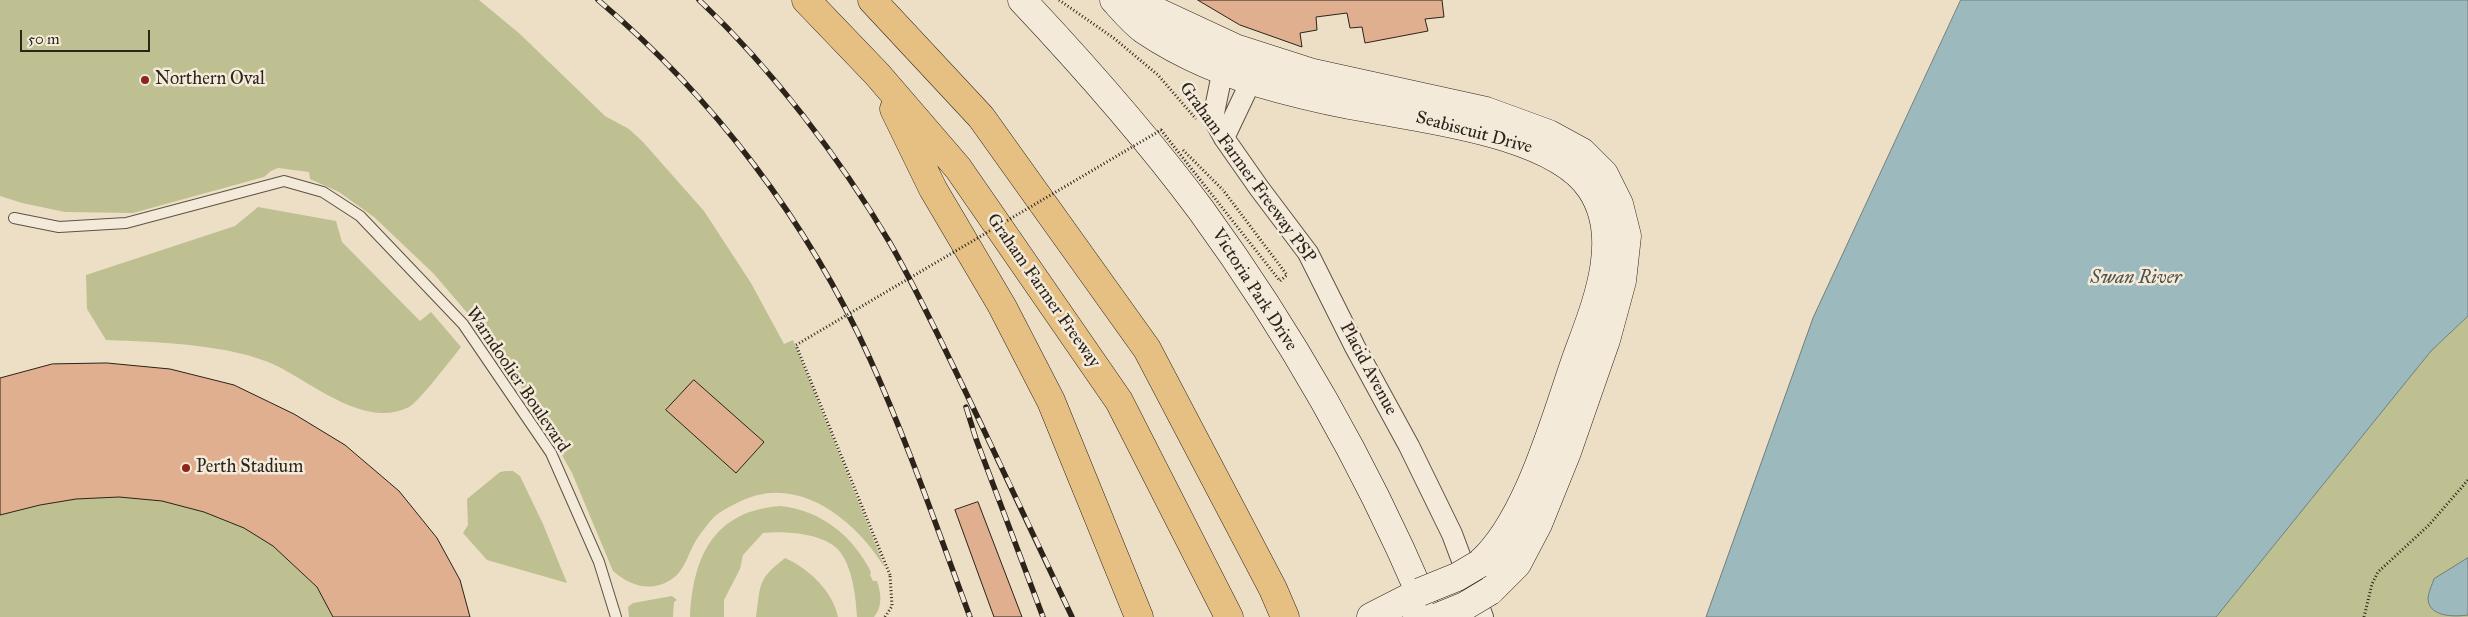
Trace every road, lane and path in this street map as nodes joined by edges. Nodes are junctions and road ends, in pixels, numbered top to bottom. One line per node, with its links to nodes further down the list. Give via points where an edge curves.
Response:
1 (806, 0): 8 (highway, Graham Farmer Freeway)
2 (872, 0): 20 (highway, via 981,116 1147,349)
3 (1022, 0): 15 (street, Victoria Park Drive, via 1080,61 1152,146 1246,275 1341,430 1392,529)
4 (1059, 0): 10 (path, Graham Farmer Freeway PSP, via 1116,39 1158,75)
5 (1114, 0): 7 (street, Seabiscuit Drive, via 1142,29 1201,61)
6 (1132, 0): 15 (street, Seabiscuit Drive, bridge, via 1235,48 1313,73 1486,111 1549,134 1582,152 1604,174 1619,204 1627,236 1622,281 1606,340 1538,524 1517,564 1490,591 1465,606)
7 (1223, 69): 9 (street, Seabiscuit Drive); 11 (street, Placid Avenue, via 1213,118)
8 (877, 74): 18 (highway, via 934,189 1002,306 1051,401); 19 (highway, Graham Farmer Freeway, via 958,168 1119,402)
9 (1252, 79): 11 (street); 15 (street, Seabiscuit Drive, bridge, via 1279,89 1444,122 1539,149 1570,168 1591,188 1602,215 1606,251 1597,302 1535,474 1506,534 1491,554 1457,577)
10 (1200, 126)
11 (1224, 138): 22 (street, Placid Avenue, via 1308,253 1452,534)
12 (1175, 157): 17 (path, bridge, via 1180,153 1184,149 1204,168 1287,275 1280,281 1221,205 1191,168 1185,160 1179,152 1161,130 796,345 890,575 892,606)
13 (14, 218): 16 (lane, Warndoolier Boulevard, via 59,227 126,223 284,181 323,192 360,216 462,324 551,453 599,562)
14 (2468, 480): 23 (path, via 2429,524 2378,572)
15 (1425, 609): 21 (street, Seabiscuit Drive)
16 (616, 617)
17 (885, 617)
18 (1138, 617)
19 (1229, 617)
20 (1285, 617)
21 (1372, 617)
22 (1483, 617)
23 (2364, 617)

